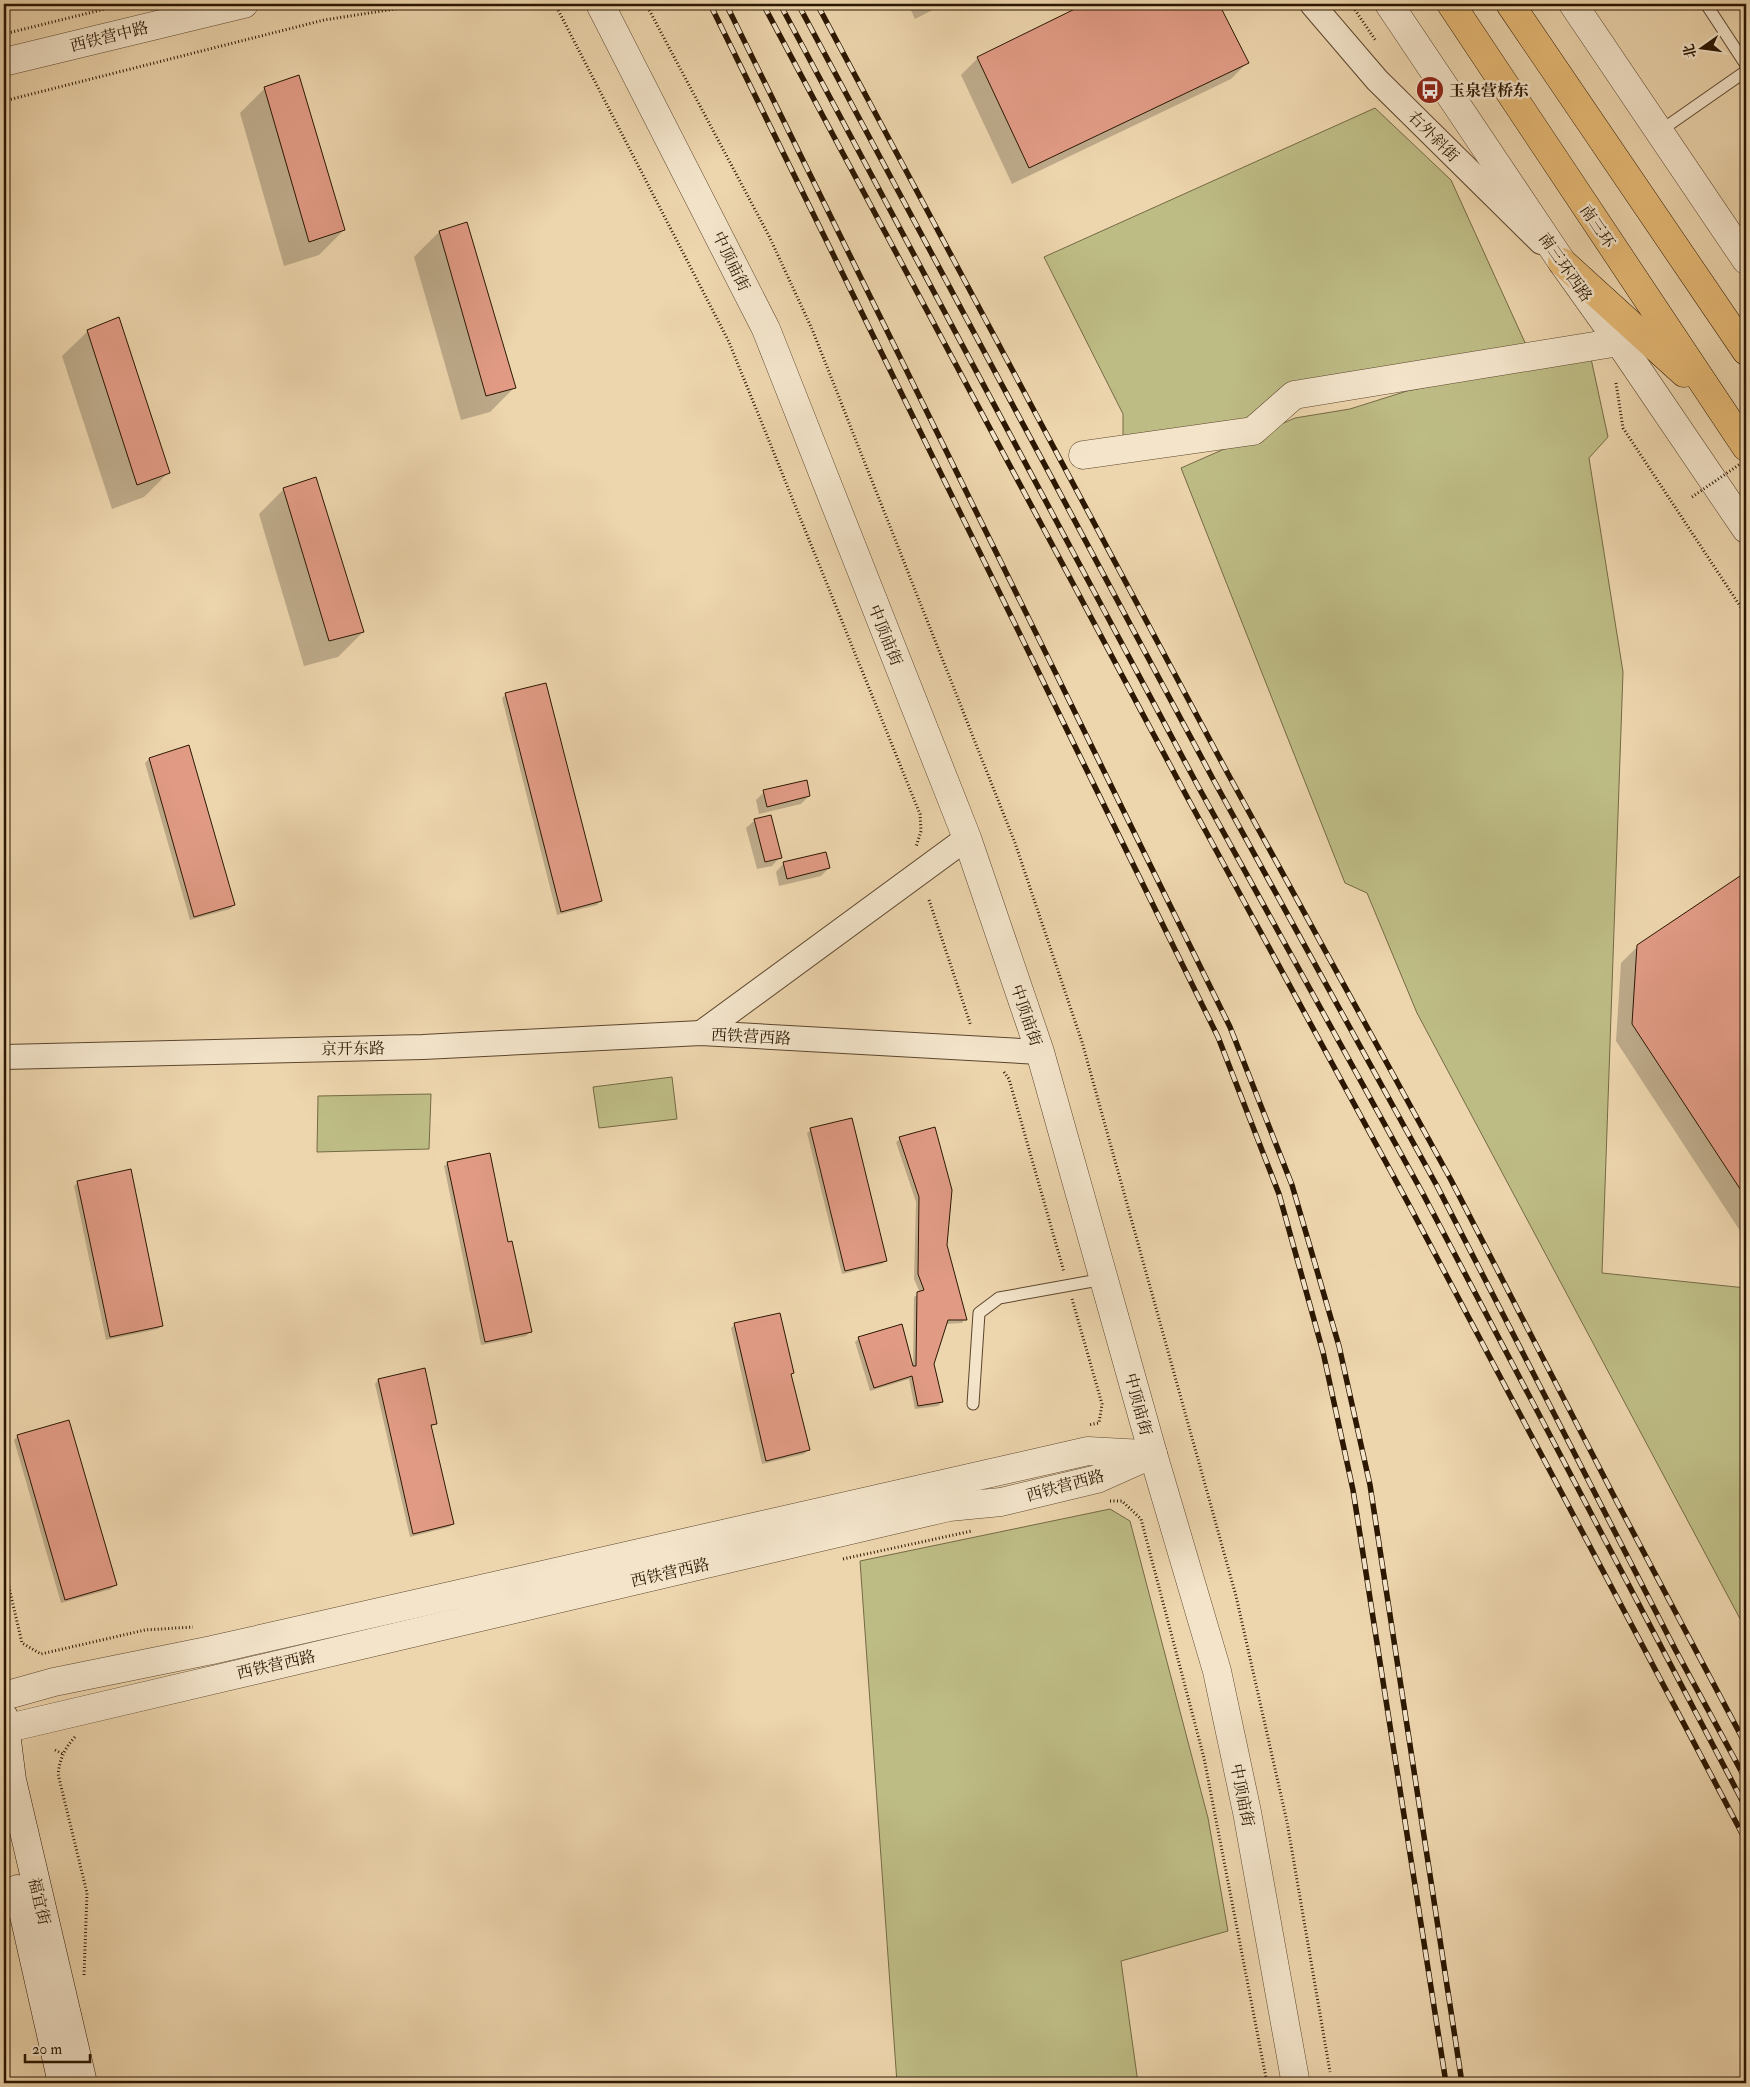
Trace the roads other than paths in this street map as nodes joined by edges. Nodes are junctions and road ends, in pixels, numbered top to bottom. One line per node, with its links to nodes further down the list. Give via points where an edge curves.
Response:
1 (244, 4): 9 (street, 西铁营中路)
2 (600, 4): 21 (street, 中顶庙街, via 766,329)
3 (1312, 4): 14 (street, 右外斜街, via 1377,80)
4 (1389, 4): 14 (street, 南三环西路)
5 (1451, 4): 17 (highway, 南三环)
6 (1510, 4): 16 (highway)
7 (1573, 4): 12 (street)
8 (1706, 4): 10 (lane)
9 (4, 62)
10 (1746, 65)
11 (1746, 71): 12 (lane)
12 (1660, 132): 13 (street)
13 (1746, 260)
14 (1562, 262): 15 (street, 南三环西路); 17 (highway)
15 (1610, 343): 19 (street, via 1294,395 1253,431); 20 (street, 南三环西路)
16 (1746, 351)
17 (1714, 401): 18 (highway, 南三环)
18 (1746, 448)
19 (1083, 456)
20 (1746, 529)
21 (967, 838): 22 (street, 西铁营西路); 23 (street, 中顶庙街)
22 (702, 1033): 23 (street, 西铁营西路); 24 (street, 京开东路, via 423,1047)
23 (1040, 1052): 25 (street, 中顶庙街)
24 (4, 1057)
25 (1104, 1280): 26 (lane, via 999,1298 979,1313); 27 (street, 中顶庙街)
26 (973, 1404)
27 (1153, 1454): 28 (street, 西铁营西路, via 1088,1451 222,1648 54,1682); 29 (street, 西铁营西路, via 1097,1478 1001,1502 949,1507); 31 (street, 中顶庙街, via 1217,1671 1247,1812)
28 (4, 1696)
29 (4, 1725): 33 (street, 福宜街, via 12,1780)
30 (4, 1827): 32 (street, 福宜街)
31 (1295, 2079)
32 (62, 2083)
33 (83, 2083)

